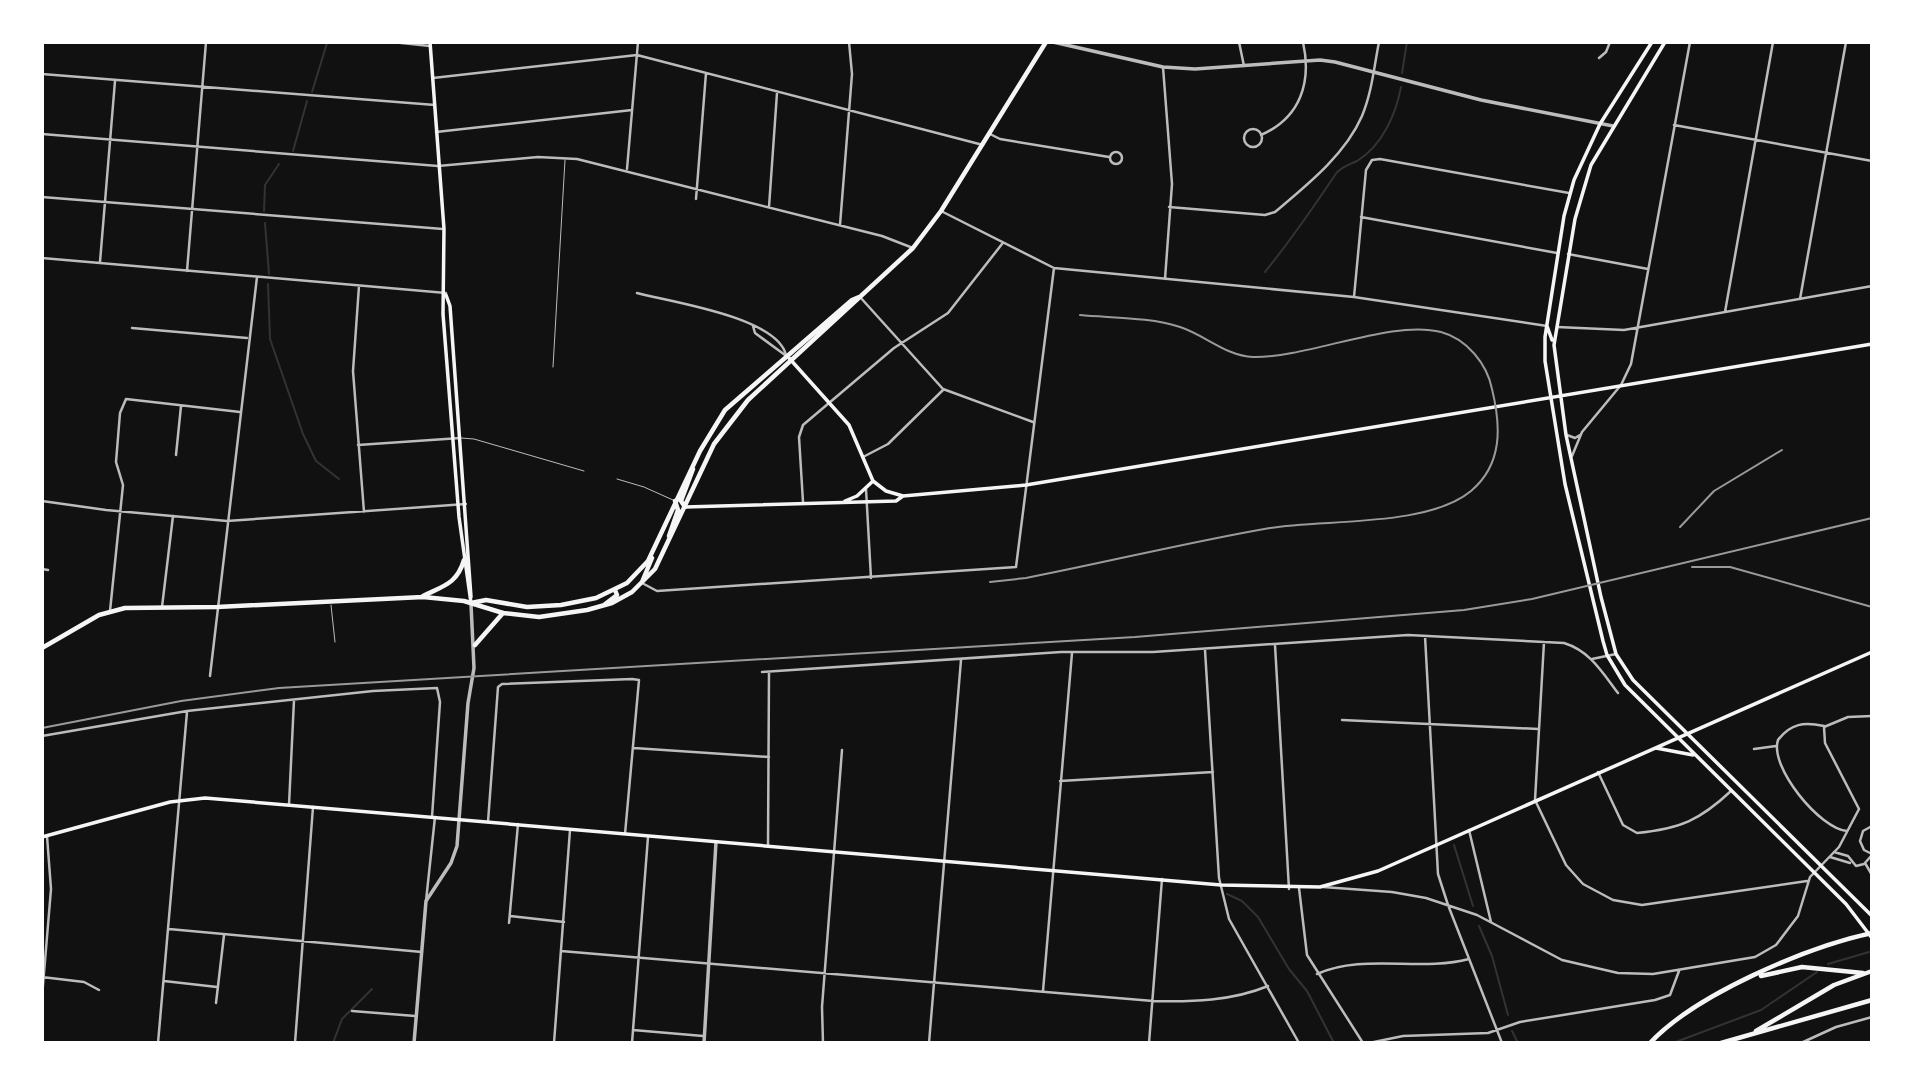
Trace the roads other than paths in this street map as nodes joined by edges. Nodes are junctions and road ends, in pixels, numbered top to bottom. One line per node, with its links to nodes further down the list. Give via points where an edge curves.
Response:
1 (206, 42): 27 (street)
2 (393, 42): 16 (street)
3 (638, 42): 17 (street)
4 (849, 42): 31 (street)
5 (1045, 42): 37 (main road)
6 (1052, 42): 21 (street)
7 (1239, 42): 20 (street)
8 (1303, 42): 19 (street)
9 (1379, 42): 23 (street)
10 (1610, 42): 18 (street)
11 (1652, 42): 32 (main road)
12 (1665, 42): 34 (main road)
13 (1690, 42): 33 (street)
14 (1773, 42): 40 (street)
15 (1846, 42): 43 (street)
16 (430, 44): 25 (main road)
17 (637, 55): 22 (street); 25 (street); 30 (street)
18 (1599, 58)
19 (1306, 61): 20 (street); 23 (street, via 1335,62); 38 (street, via 1306,83 1299,104 1284,122)
20 (1244, 66): 21 (street)
21 (1163, 67): 55 (street, via 1172,167)
22 (706, 73): 28 (street); 49 (street)
23 (1374, 73): 32 (street); 55 (street, via 1354,132 1275,212)
24 (42, 74): 26 (street)
25 (433, 78): 29 (main road)
26 (115, 80): 27 (street); 39 (street)
27 (202, 88): 29 (street); 42 (street)
28 (778, 93): 31 (street); 54 (street)
29 (435, 105): 35 (main road)
30 (632, 110): 35 (street); 48 (street)
31 (849, 110): 41 (street); 59 (street)
32 (1600, 124): 34 (street); 50 (main road)
33 (1674, 125): 40 (street); 68 (street)
34 (1613, 126): 64 (main road, via 1587,177)
35 (436, 132): 47 (main road)
36 (42, 134): 39 (street)
37 (990, 134): 41 (main road); 44 (street)
38 (1261, 135): 38 (street, via 1250,130 1245,142 1255,146)
39 (111, 139): 42 (street); 53 (street)
40 (1755, 140): 43 (street); 79 (street)
41 (983, 145): 57 (main road)
42 (198, 147): 47 (street); 56 (street)
43 (1826, 152): 46 (street); 78 (street)
44 (1109, 157)
45 (565, 158): 47 (street); 48 (street); 91 (lane)
46 (1872, 161)
47 (438, 166): 60 (main road)
48 (627, 169): 49 (street)
49 (697, 188): 52 (street); 54 (street)
50 (1570, 193): 58 (street, via 1377,159 1366,170); 63 (main road)
51 (42, 197): 53 (street)
52 (696, 199)
53 (105, 202): 56 (street); 66 (street)
54 (769, 207): 59 (street)
55 (1169, 207): 71 (street)
56 (192, 209): 60 (street); 69 (street)
57 (941, 211): 61 (street); 62 (main road)
58 (1361, 217): 63 (street); 77 (street)
59 (840, 225): 62 (street)
60 (443, 229): 74 (main road)
61 (1003, 243): 67 (street); 86 (street, via 948,313)
62 (914, 248): 76 (main road)
63 (1558, 253): 81 (main road)
64 (1568, 254): 68 (street); 82 (main road)
65 (42, 258): 66 (street)
66 (100, 262): 69 (street)
67 (1054, 268): 71 (street); 99 (street)
68 (1649, 269): 83 (street)
69 (187, 271): 70 (street)
70 (257, 277): 72 (street); 85 (street)
71 (1166, 279): 77 (street)
72 (359, 286): 74 (street); 104 (street, via 353,361)
73 (1872, 286): 78 (street)
74 (446, 293): 102 (main road); 103 (main road, via 443,314)
75 (636, 293): 80 (street)
76 (860, 297): 86 (street); 89 (main road); 90 (main road)
77 (1354, 297): 81 (street)
78 (1800, 299): 79 (street)
79 (1725, 312): 83 (street)
80 (753, 326): 89 (street, via 755,333); 89 (street, via 777,339)
81 (1547, 326): 88 (main road); 95 (main road, via 1545,361)
82 (1557, 327): 83 (street); 88 (main road)
83 (1639, 327): 92 (street)
84 (132, 328): 85 (street)
85 (248, 338): 98 (street)
86 (902, 343): 93 (street); 96 (street)
87 (1872, 344): 92 (main road)
88 (1554, 345): 94 (main road)
89 (786, 356): 90 (main road); 108 (main road, via 725,410)
90 (792, 361): 96 (main road); 122 (main road, via 748,400 724,429)
91 (553, 367)
92 (1621, 385): 94 (main road); 100 (street)
93 (943, 389): 99 (street); 106 (street, via 888,444)
94 (1560, 395): 95 (main road); 101 (main road)
95 (1551, 396): 112 (main road); 153 (main road, via 1567,493)
96 (831, 402): 106 (main road, via 853,431); 118 (street, via 801,428)
97 (181, 405): 98 (street); 105 (street); 123 (street, via 126,399 120,413 117,462 123,485)
98 (240, 412): 126 (street)
99 (1033, 422): 112 (street)
100 (1582, 432): 101 (street, via 1575,438); 107 (street)
101 (1566, 435): 107 (main road)
102 (461, 438): 103 (street); 109 (lane); 120 (main road)
103 (453, 439): 104 (street); 121 (main road)
104 (359, 445): 124 (street)
105 (176, 455)
106 (863, 457): 111 (main road)
107 (1571, 459): 152 (main road)
108 (693, 465): 116 (main road); 122 (main road, via 681,501)
109 (584, 471)
110 (617, 480): 116 (lane)
111 (873, 481): 113 (main road); 114 (main road)
112 (1026, 485): 114 (main road); 132 (street, via 1016,567)
113 (866, 489): 117 (main road); 119 (street)
114 (904, 496): 119 (main road, via 896,501)
115 (42, 501): 123 (street)
116 (676, 501): 127 (main road); 128 (main road)
117 (842, 501): 118 (main road); 119 (main road)
118 (803, 502): 122 (main road)
119 (867, 502): 132 (street)
120 (467, 504): 121 (street); 137 (main road)
121 (458, 505): 124 (street); 129 (main road)
122 (685, 507): 127 (main road)
123 (120, 511): 125 (street); 141 (street)
124 (364, 512): 126 (street)
125 (173, 516): 126 (street); 139 (street)
126 (227, 521): 140 (street)
127 (670, 540): 133 (main road)
128 (654, 549): 133 (main road); 134 (main road, via 638,574)
129 (464, 560): 135 (main road, via 452,583); 137 (main road)
130 (42, 569): 131 (street)
131 (48, 570)
132 (871, 578): 133 (street, via 657,591)
133 (642, 583): 138 (main road)
134 (615, 590): 137 (main road, via 551,606 486,600); 138 (main road, via 617,595)
135 (423, 597): 136 (main road); 137 (main road)
136 (330, 599): 140 (main road); 144 (lane)
137 (471, 603): 142 (main road); 146 (street)
138 (604, 606): 142 (main road, via 538,617)
139 (162, 607): 140 (main road); 141 (main road)
140 (217, 607): 158 (street)
141 (110, 611): 148 (main road)
142 (503, 613): 146 (main road)
143 (1425, 636): 145 (street); 147 (street); 164 (street)
144 (335, 642)
145 (1544, 642): 154 (street, via 1576,647); 166 (street)
146 (475, 645): 186 (street)
147 (1275, 645): 149 (street); 216 (street)
148 (42, 648)
149 (1205, 649): 151 (street); 177 (street)
150 (1872, 652): 167 (main road)
151 (1072, 653): 155 (street); 179 (street)
152 (1616, 654): 153 (street); 167 (main road, via 1633,680)
153 (1607, 655): 154 (street); 169 (main road, via 1625,685)
154 (1592, 659): 159 (street)
155 (961, 660): 157 (street); 204 (street)
156 (762, 672): 157 (street)
157 (769, 672): 176 (street)
158 (210, 676)
159 (1618, 693)
160 (294, 699): 161 (street); 183 (street); 185 (street, via 439,689)
161 (187, 711): 168 (street); 181 (street)
162 (1872, 716): 165 (street, via 1849,717)
163 (1342, 720): 164 (street)
164 (1429, 723): 166 (street); 197 (street)
165 (1824, 727): 170 (street, via 1800,723 1782,734); 192 (street, via 1825,743 1859,809)
166 (1538, 729): 182 (street)
167 (1688, 733): 169 (main road); 208 (main road)
168 (42, 736)
169 (1678, 738): 171 (main road); 175 (main road)
170 (1776, 746): 173 (street); 192 (street, via 1779,763 1802,798 1827,822)
171 (1654, 747): 175 (main road); 178 (main road)
172 (634, 748): 176 (street); 187 (street, via 639,680 502,684 498,687); 193 (street)
173 (1754, 749)
174 (842, 750): 199 (street)
175 (1695, 755): 180 (main road)
176 (769, 757): 198 (street)
177 (1213, 772): 179 (street); 214 (street)
178 (1598, 772): 180 (street, via 1623,825 1637,833 1689,823 1710,812); 182 (main road)
179 (1060, 781): 209 (street)
180 (1731, 791): 210 (main road)
181 (179, 800): 183 (main road); 194 (main road); 225 (street)
182 (1535, 800): 191 (main road); 213 (street, via 1566,865 1583,884 1613,900 1659,904)
183 (289, 805): 184 (main road)
184 (313, 807): 185 (main road); 229 (street)
185 (434, 817): 186 (main road); 218 (street)
186 (460, 819): 187 (main road); 218 (street, via 454,859)
187 (488, 822): 188 (main road)
188 (518, 824): 190 (main road); 220 (street)
189 (1872, 826): 201 (street, via 1863,831 1860,841)
190 (570, 829): 193 (main road); 222 (street)
191 (1469, 830): 197 (main road); 223 (street)
192 (1847, 831): 200 (street)
193 (625, 834): 195 (main road)
194 (45, 836): 240 (street, via 51,889)
195 (648, 836): 196 (main road); 232 (street)
196 (716, 842): 198 (main road); 234 (street)
197 (1437, 845): 215 (main road, via 1378,872); 219 (street, via 1438,874)
198 (768, 846): 199 (main road)
199 (835, 851): 204 (main road); 238 (street)
200 (1835, 852): 202 (street); 203 (street)
201 (1872, 854): 207 (street)
202 (1848, 856): 205 (street); 206 (street)
203 (1830, 857): 205 (street); 208 (street)
204 (944, 861): 209 (main road); 243 (street)
205 (1846, 861): 206 (street)
206 (1851, 863): 207 (street)
207 (1865, 863): 211 (street)
208 (1822, 864): 210 (street); 221 (main road)
209 (1053, 870): 212 (main road); 247 (street)
210 (1813, 872): 213 (street); 228 (main road, via 1858,917)
211 (1872, 875)
212 (1162, 879): 214 (main road); 250 (street)
213 (1808, 881): 235 (street, via 1793,925 1776,945 1755,957)
214 (1220, 885): 216 (main road); 244 (street, via 1229,919)
215 (1320, 887): 217 (main road); 219 (street, via 1392,892)
216 (1289, 888): 217 (main road)
217 (1299, 888): 239 (street, via 1307,955)
218 (426, 901): 231 (street)
219 (1448, 905): 223 (street); 233 (street)
220 (510, 916): 222 (street); 224 (street)
221 (1872, 916)
222 (564, 922): 230 (street)
223 (1491, 922): 235 (street, via 1542,951 1586,967 1636,975)
224 (509, 923)
225 (169, 929): 227 (street); 242 (street)
226 (1872, 933): 241 (main road, via 1797,955)
227 (224, 935): 229 (street); 245 (street)
228 (1872, 938)
229 (302, 941): 231 (street); 260 (street)
230 (561, 951): 232 (street); 262 (street)
231 (422, 953): 253 (street)
232 (639, 957): 234 (street); 255 (street)
233 (1469, 959): 239 (street, via 1353,966); 256 (street)
234 (709, 963): 238 (street); 258 (street)
235 (1679, 970): 256 (street, via 1675,989 1664,998 1523,1021)
236 (1872, 971): 237 (main road)
237 (1864, 973): 241 (main road, via 1802,967); 257 (main road, via 1834,985)
238 (825, 974): 243 (street); 265 (street)
239 (1317, 974): 269 (street)
240 (43, 977): 246 (street, via 84,982); 248 (street)
241 (1752, 978): 272 (main road, via 1685,1013)
242 (164, 981): 245 (street); 259 (street)
243 (933, 983): 247 (street); 266 (street)
244 (1268, 986): 250 (street, via 1202,1001); 268 (street)
245 (218, 988): 251 (street)
246 (99, 990)
247 (1043, 992): 250 (street)
248 (42, 997)
249 (1871, 1000): 257 (main road)
250 (1153, 1001): 267 (street)
251 (216, 1003)
252 (352, 1011): 253 (street)
253 (416, 1017): 261 (street)
254 (1872, 1017): 274 (street)
255 (633, 1030): 258 (street); 263 (street)
256 (1497, 1031): 270 (street, via 1403,1036); 271 (street)
257 (1749, 1035): 273 (main road)
258 (704, 1037): 264 (street)
259 (158, 1043)
260 (295, 1043)
261 (414, 1043)
262 (554, 1043)
263 (632, 1043)
264 (704, 1043)
265 (823, 1043)
266 (929, 1043)
267 (1149, 1043)
268 (1299, 1043)
269 (1363, 1043)
270 (1369, 1043)
271 (1502, 1043)
272 (1650, 1043)
273 (1721, 1043)
274 (1801, 1043)

